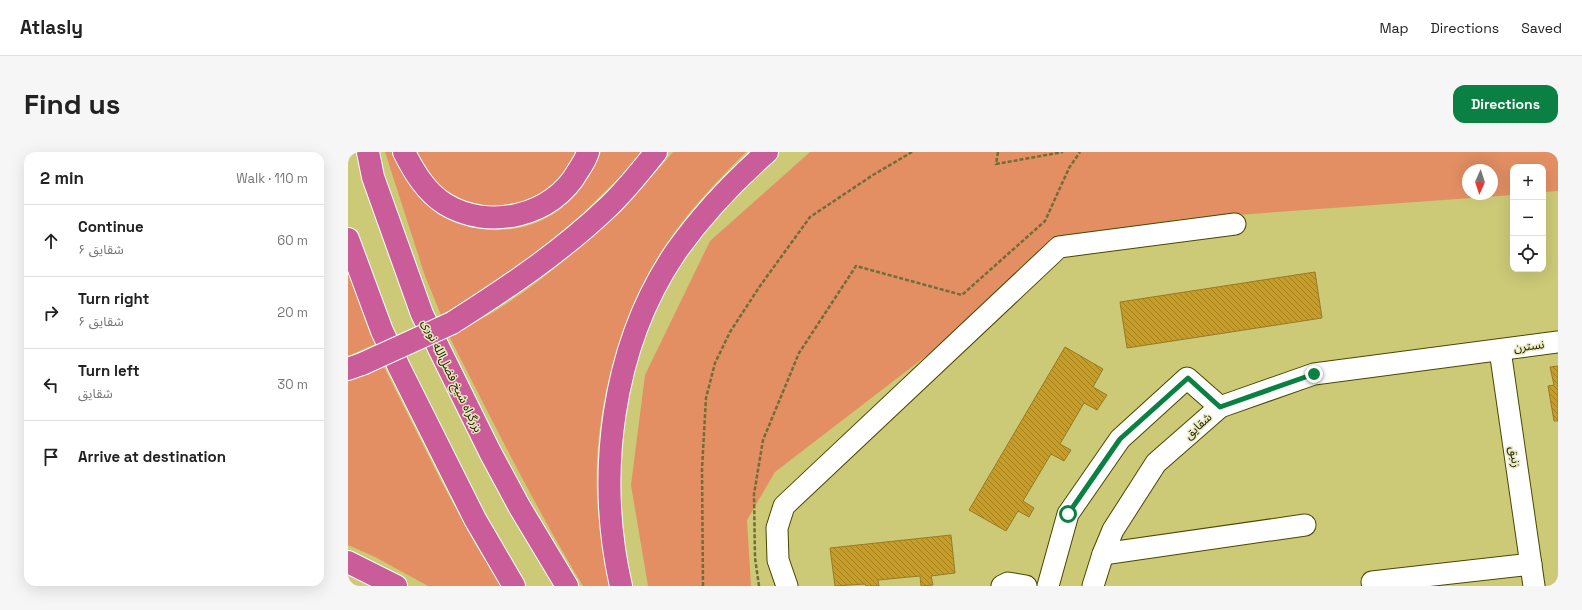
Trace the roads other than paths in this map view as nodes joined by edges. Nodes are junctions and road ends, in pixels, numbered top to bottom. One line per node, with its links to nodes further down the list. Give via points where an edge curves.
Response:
1 (368, 152): 19 (highway, بزرگراه شیخ فضل‌الله نوری, via 373,177 422,314 490,452)
2 (404, 152): 3 (highway, via 431,194 467,214 489,218 526,213 543,206 561,193 574,178)
3 (588, 152)
4 (656, 152): 10 (highway, bridge, via 608,207 578,234 504,290 452,323)
5 (767, 152): 20 (highway, via 718,200 675,254 646,308 626,361 611,443 609,495 614,555)
6 (1234, 224): 21 (street, via 1059,247 784,506 777,528 778,560)
7 (348, 239): 18 (highway, via 382,331 476,519)
8 (1558, 342): 9 (street, نسترن)
9 (1500, 350): 11 (street, شقایق, via 1314,374); 15 (street, زنبق)
10 (355, 366)
11 (1220, 407): 13 (street, شقایق, via 1156,463 1113,530); 24 (street, via 1188,378 1120,439 1068,514)
12 (1305, 525): 13 (street)
13 (1103, 554): 25 (street, شقایق)
14 (348, 562): 17 (highway)
15 (1531, 564): 16 (street); 26 (street, زنبق)
16 (1372, 582)
17 (396, 586)
18 (514, 586)
19 (567, 586)
20 (621, 586)
21 (787, 586)
22 (1002, 586): 23 (street, via 1008,583)
23 (1026, 586)
24 (1048, 586)
25 (1093, 586)
26 (1534, 586)

